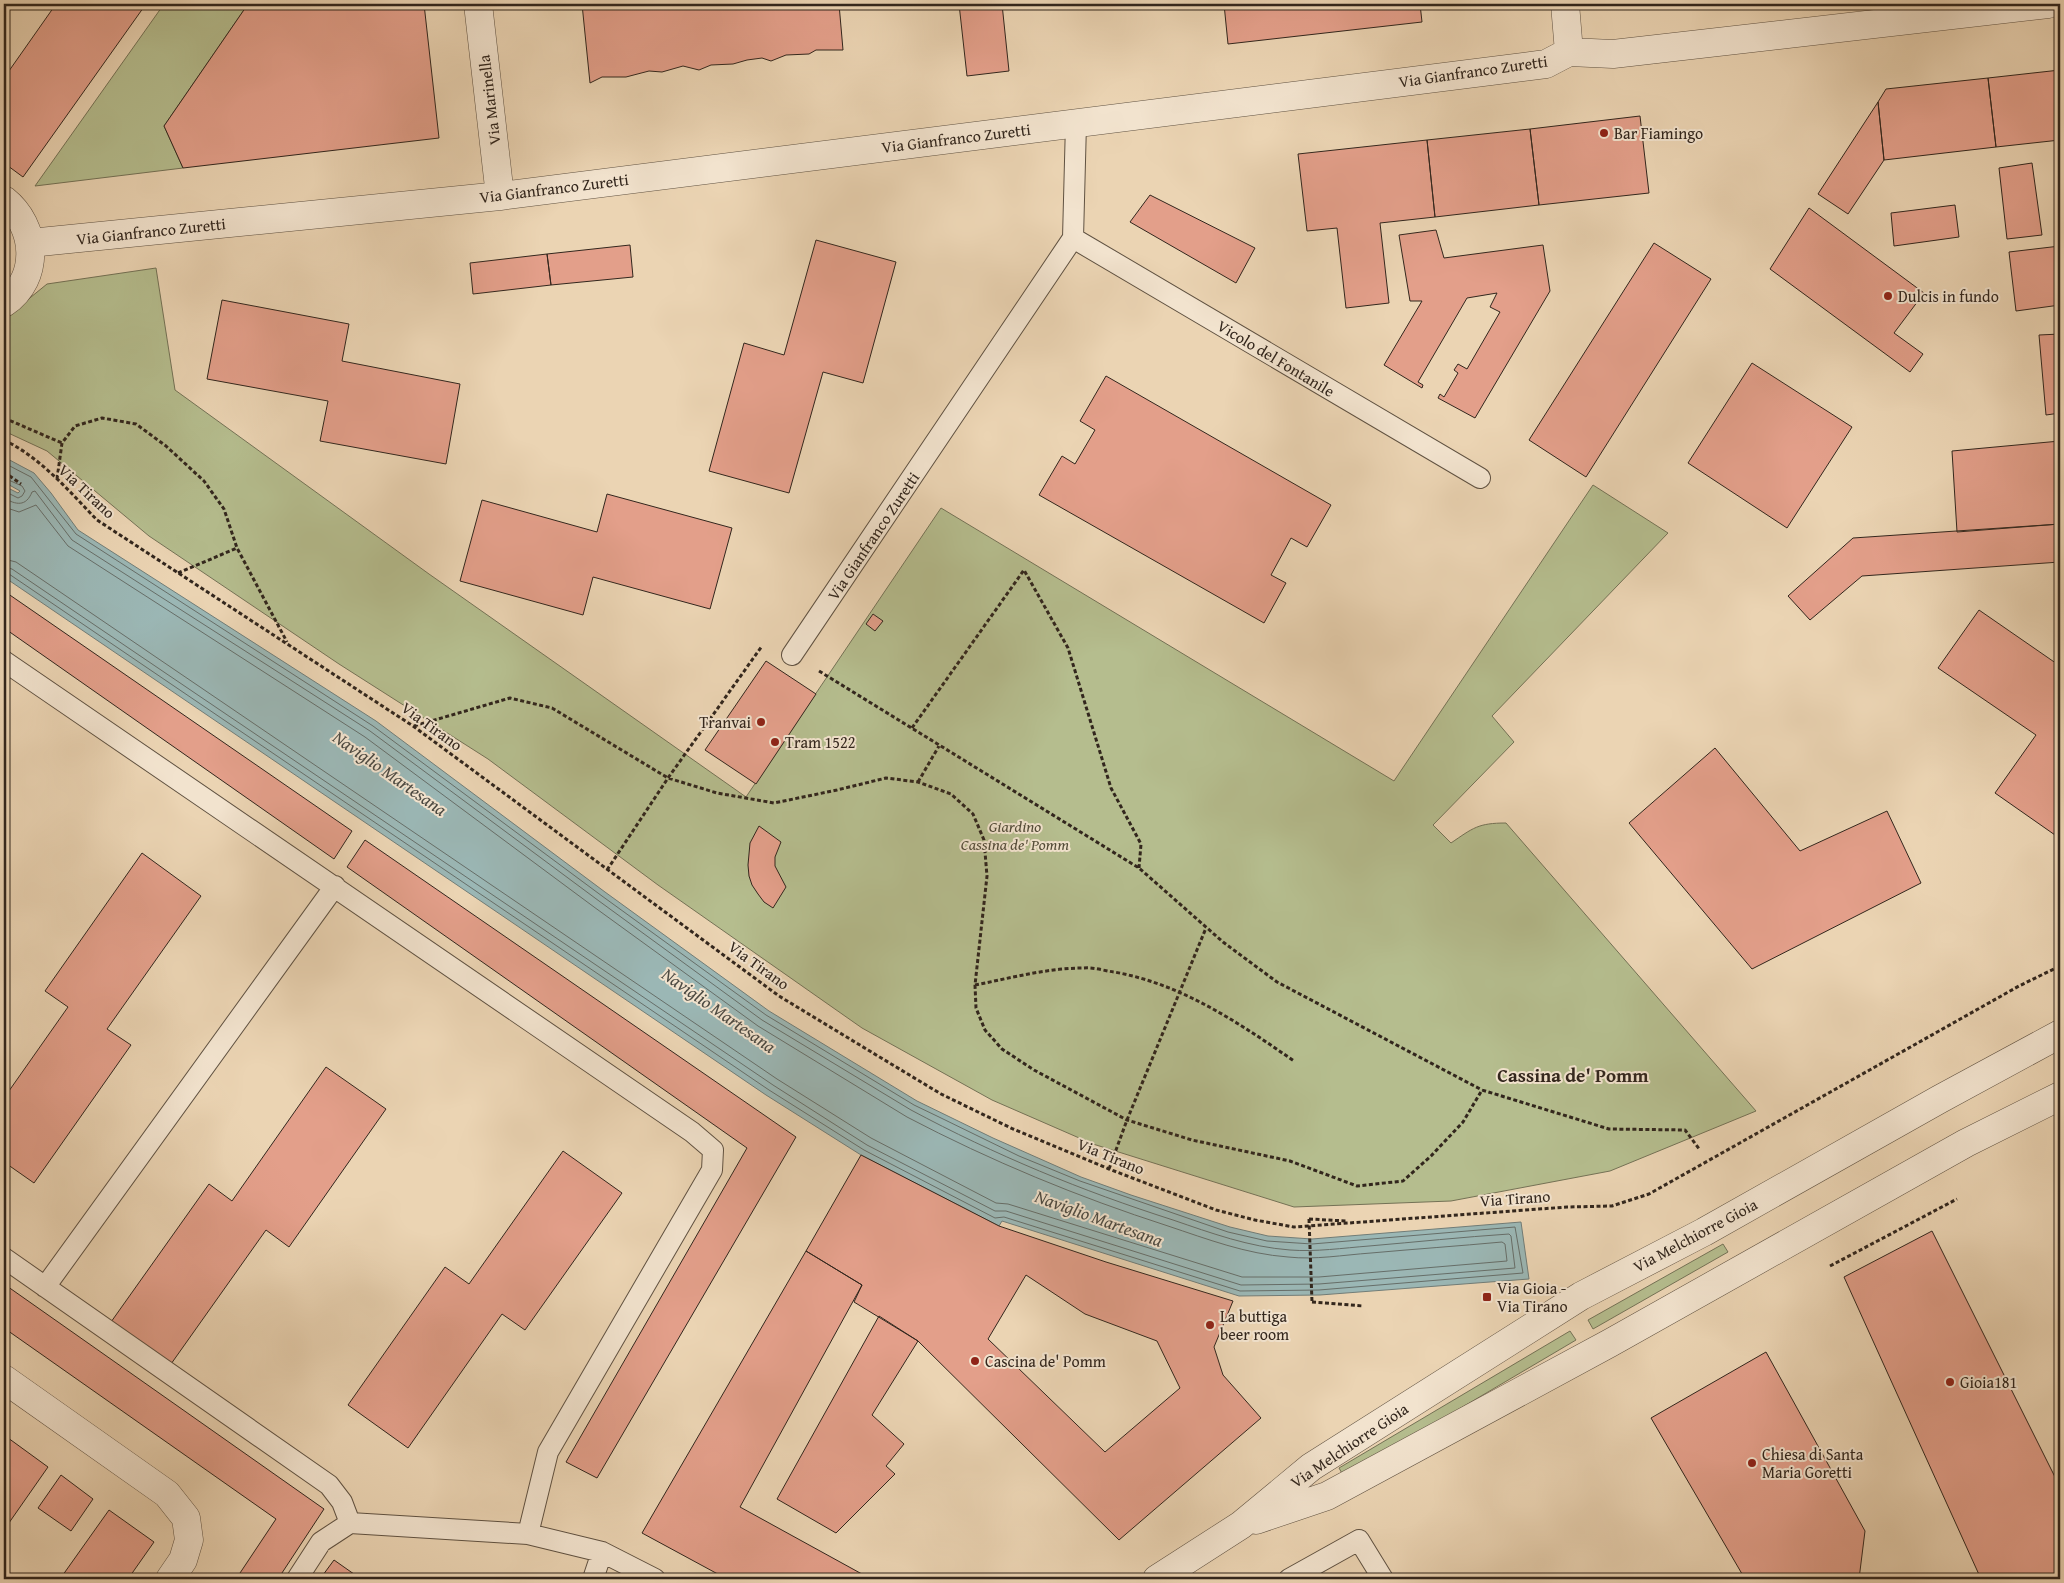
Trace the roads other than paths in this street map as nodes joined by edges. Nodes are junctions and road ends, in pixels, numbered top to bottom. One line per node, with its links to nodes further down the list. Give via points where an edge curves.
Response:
1 (478, 4): 6 (street, Via Marinella)
2 (1565, 4): 4 (street)
3 (2048, 4): 4 (street, Via Gianfranco Zuretti, via 1613,54)
4 (1569, 52): 5 (street, Via Gianfranco Zuretti, via 1546,64)
5 (1076, 123): 6 (street, Via Gianfranco Zuretti); 8 (lane)
6 (500, 196): 9 (street, Via Gianfranco Zuretti)
7 (4, 200): 9 (street, via 22,219)
8 (1073, 238): 11 (lane, Vicolo del Fontanile); 12 (lane, Via Gianfranco Zuretti)
9 (30, 243): 10 (street, via 26,274 19,288)
10 (4, 303)
11 (1480, 478)
12 (792, 655)
13 (4, 661): 14 (lane)
14 (334, 886): 18 (lane); 22 (lane, via 692,1132 713,1150 712,1170 548,1452)
15 (2060, 1034): 21 (street, Via Melchiorre Gioia, via 1704,1232 1581,1296 1311,1467)
16 (2060, 1096): 21 (street, Via Melchiorre Gioia, via 1966,1143 1610,1343 1327,1496)
17 (4, 1258): 18 (lane)
18 (45, 1287): 20 (lane, via 329,1485 342,1502)
19 (4, 1379): 24 (street, via 167,1494 186,1518 189,1540 183,1560)
20 (350, 1524): 22 (lane); 25 (lane, via 321,1542)
21 (1241, 1526): 28 (street)
22 (528, 1534): 23 (lane)
23 (602, 1552): 26 (lane); 27 (lane)
24 (170, 1579)
25 (297, 1579)
26 (593, 1579)
27 (655, 1579)
28 (1157, 1579)
29 (1289, 1579): 30 (lane, via 1360,1540)
30 (1383, 1579)

